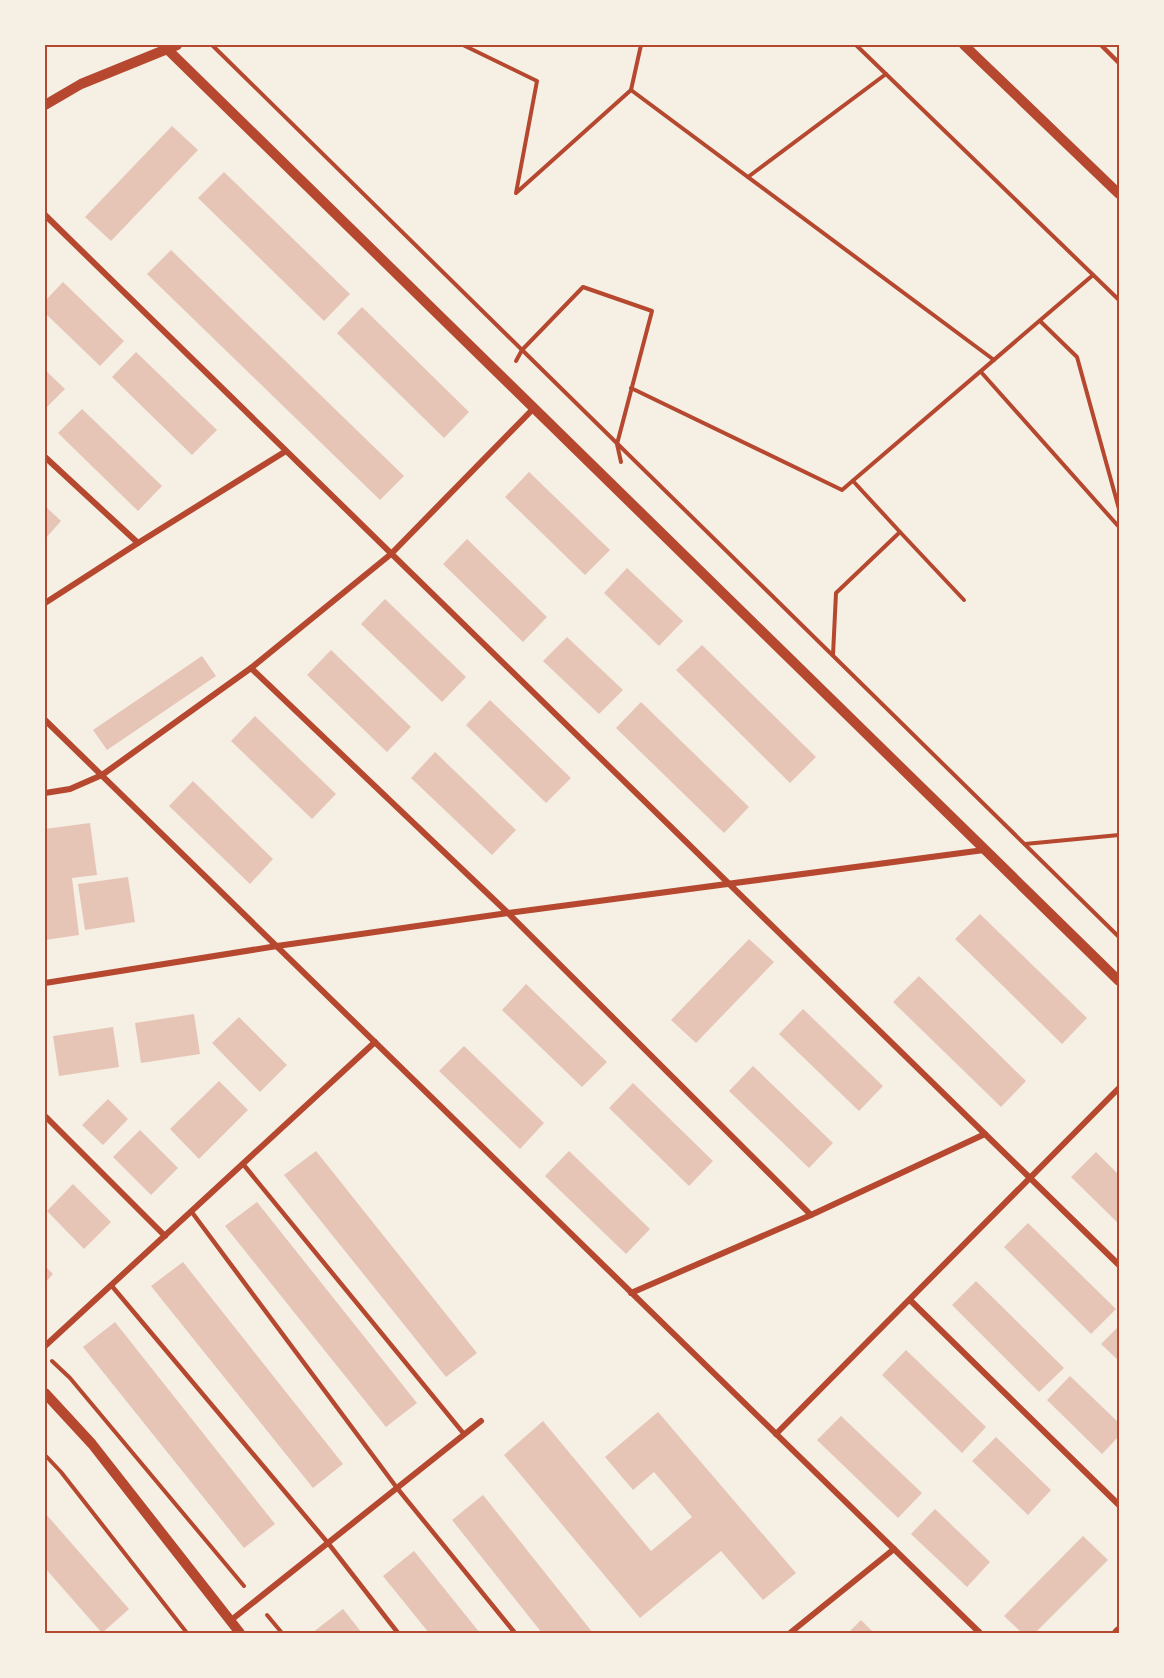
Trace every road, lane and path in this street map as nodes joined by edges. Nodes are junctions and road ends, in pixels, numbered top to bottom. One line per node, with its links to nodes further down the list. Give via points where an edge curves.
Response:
1 (212, 45): 18 (path)
2 (463, 45): 10 (path, via 537,81 516,193)
3 (641, 45): 10 (path)
4 (856, 45): 9 (path)
5 (967, 45): 13 (street)
6 (1101, 45): 8 (lane)
7 (169, 46): 11 (street, via 81,84); 21 (street)
8 (1119, 63)
9 (886, 74): 12 (path); 15 (path)
10 (631, 90): 12 (path)
11 (45, 105)
12 (748, 177): 19 (path)
13 (1119, 194)
14 (45, 215): 25 (street)
15 (1093, 274): 16 (path); 17 (path)
16 (1119, 300)
17 (1040, 321): 19 (path); 29 (path, via 1077,357)
18 (522, 350): 21 (path); 22 (path, via 583,287 652,311); 24 (path)
19 (994, 360): 20 (path)
20 (981, 372): 28 (path); 30 (path)
21 (502, 378): 23 (street)
22 (631, 388): 24 (path); 28 (path, via 842,490)
23 (534, 408): 27 (street); 33 (street)
24 (617, 444): 27 (path, via 620,464); 36 (path)
25 (286, 452): 32 (street); 33 (street)
26 (45, 457): 32 (street)
27 (606, 479): 43 (street)
28 (854, 481): 31 (path)
29 (1119, 509)
30 (1119, 527)
31 (900, 532): 34 (path); 36 (path, via 836,593)
32 (138, 543): 35 (street)
33 (391, 554): 37 (street); 44 (street)
34 (964, 600)
35 (45, 603)
36 (833, 656): 42 (path)
37 (251, 668): 39 (street); 45 (street)
38 (45, 720): 39 (street)
39 (102, 775): 40 (street, via 70,789); 47 (street)
40 (45, 793)
41 (1119, 835): 42 (path)
42 (1024, 844): 46 (path)
43 (985, 849): 44 (street); 48 (street)
44 (728, 884): 45 (street); 53 (street)
45 (508, 913): 47 (street); 57 (street)
46 (1119, 937)
47 (277, 946): 49 (street); 50 (street)
48 (1119, 981)
49 (45, 983)
50 (375, 1042): 54 (street); 61 (street)
51 (1119, 1089): 55 (street)
52 (46, 1118): 58 (street)
53 (985, 1134): 55 (street); 57 (street)
54 (243, 1164): 56 (street); 67 (lane)
55 (1030, 1178): 59 (street); 62 (street)
56 (191, 1211): 58 (street); 70 (lane)
57 (811, 1215): 61 (street)
58 (165, 1236): 60 (street)
59 (1119, 1265)
60 (111, 1285): 63 (street); 72 (lane)
61 (631, 1293): 68 (street)
62 (910, 1300): 68 (street); 71 (street)
63 (45, 1346)
64 (45, 1354): 74 (path, via 70,1378)
65 (45, 1393): 75 (street, via 92,1444)
66 (481, 1421): 67 (street)
67 (464, 1434): 70 (street)
68 (776, 1434): 73 (street)
69 (45, 1455): 76 (path)
70 (397, 1488): 72 (street); 79 (lane)
71 (1119, 1505)
72 (328, 1543): 74 (street); 78 (lane)
73 (894, 1549): 80 (street); 81 (street)
74 (256, 1601): 75 (street)
75 (230, 1621): 77 (street)
76 (188, 1633)
77 (240, 1633)
78 (398, 1633)
79 (515, 1633)
80 (790, 1633)
81 (980, 1633)

